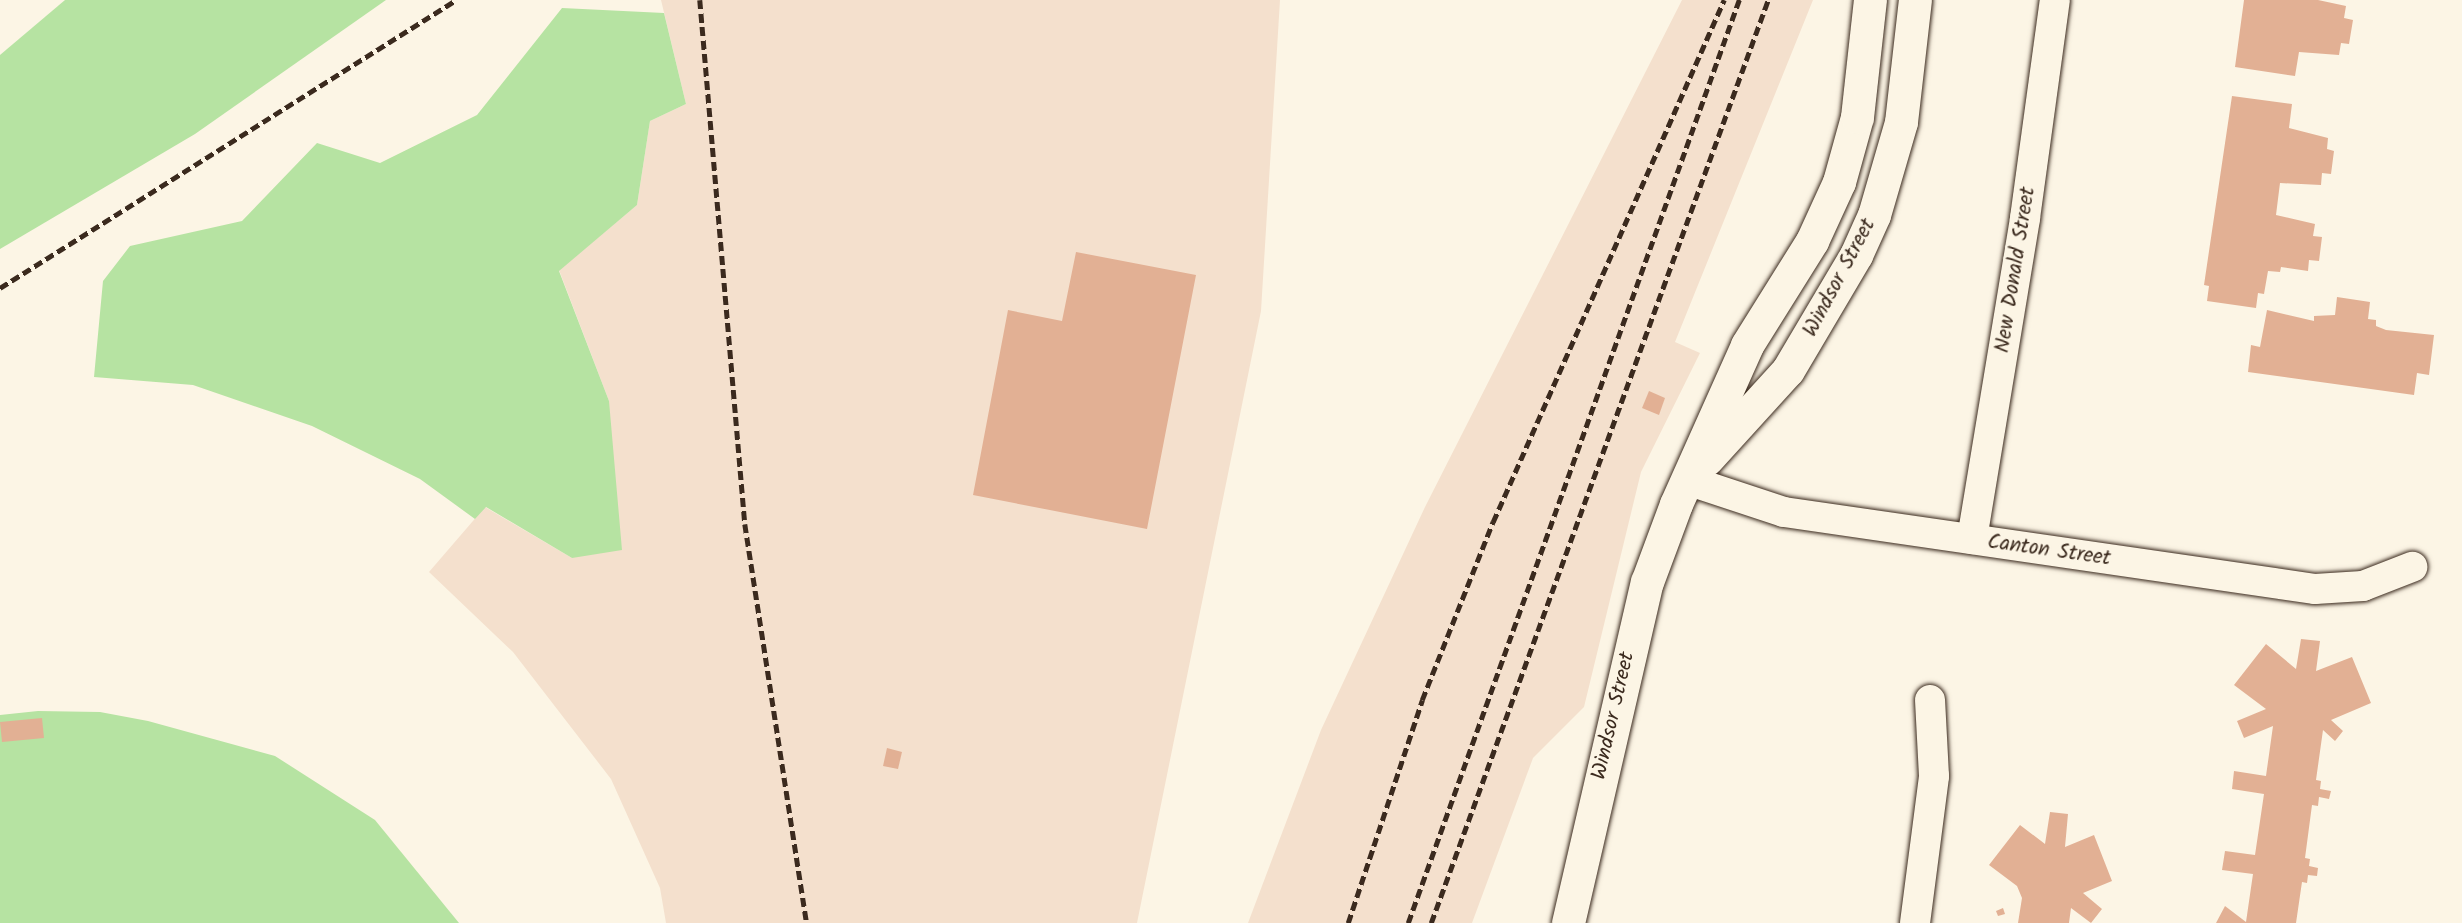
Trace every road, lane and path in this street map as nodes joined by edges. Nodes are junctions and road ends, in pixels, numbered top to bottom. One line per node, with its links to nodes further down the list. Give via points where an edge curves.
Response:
1 (1870, 0): 4 (main road, Windsor Street, via 1857,117 1836,190 1812,242 1747,345)
2 (1915, 0): 4 (main road, Windsor Street, via 1901,122 1885,182 1856,255 1788,370)
3 (2055, 0): 5 (street, New Donald Street, via 2025,218)
4 (1687, 480): 5 (street, Canton Street, via 1784,512); 8 (main road, Windsor Street, via 1664,532 1636,621)
5 (1972, 539): 6 (street, Canton Street, via 2315,589 2363,586)
6 (2412, 567)
7 (1930, 700): 9 (street, via 1934,776)
8 (1568, 923)
9 (1915, 923)

